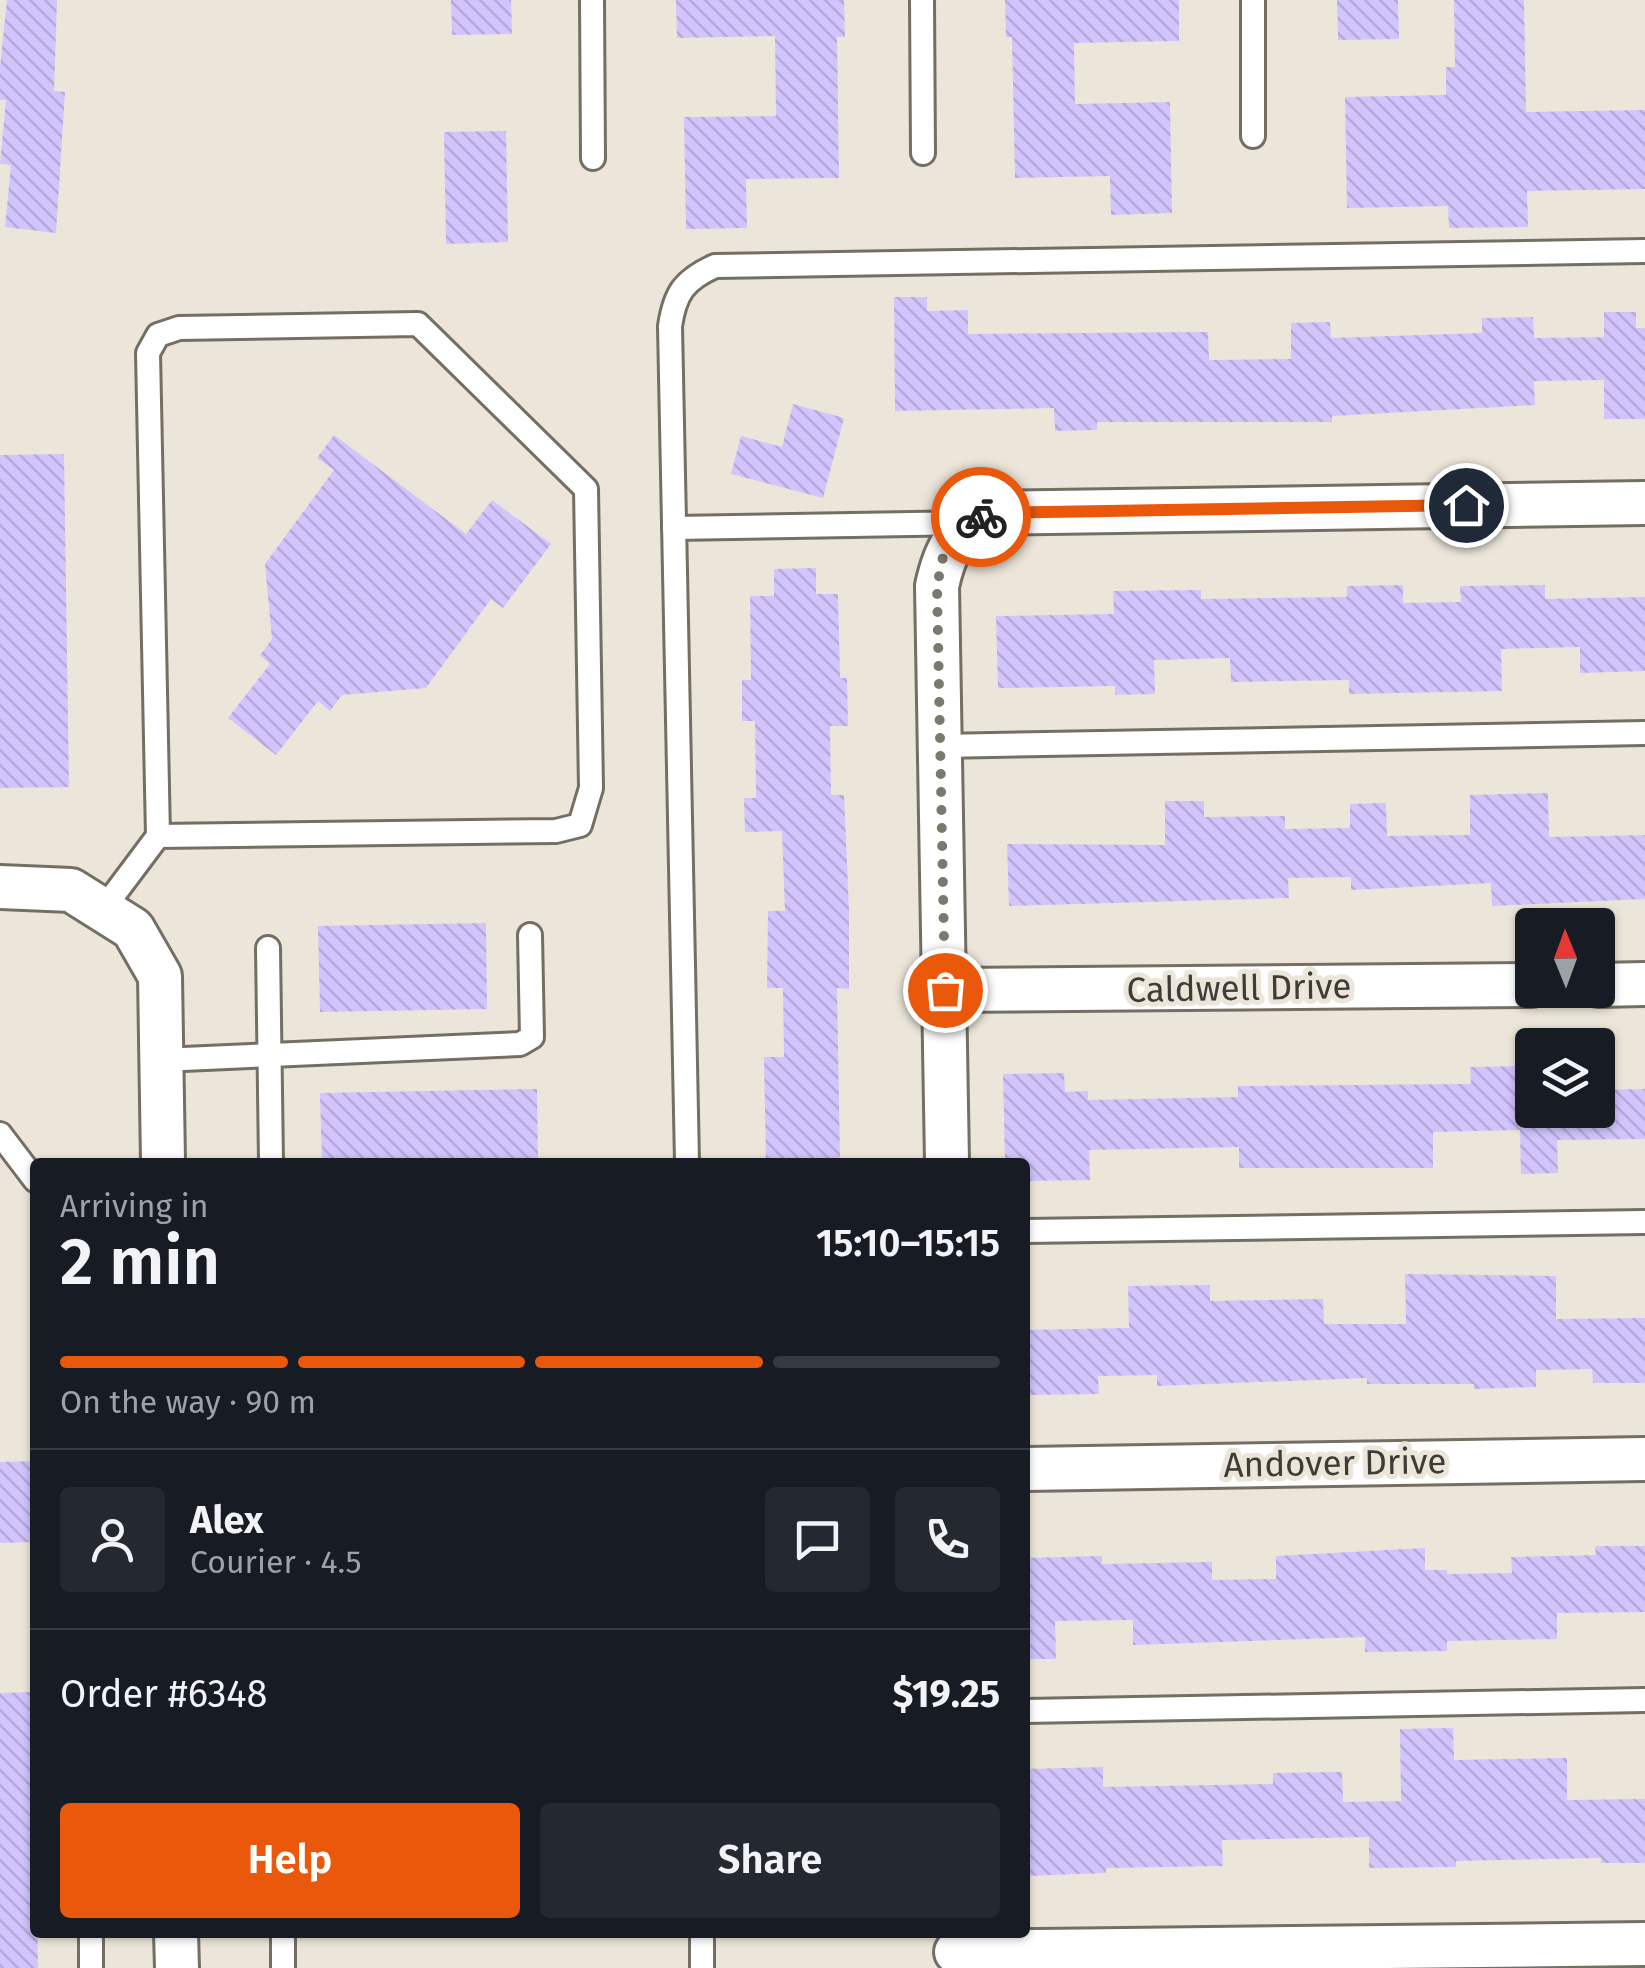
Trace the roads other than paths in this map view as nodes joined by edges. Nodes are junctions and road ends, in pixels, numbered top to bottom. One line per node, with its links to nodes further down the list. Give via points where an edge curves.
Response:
1 (592, 0): 6 (lane)
2 (922, 0): 5 (lane)
3 (1253, 0): 4 (lane)
4 (1253, 136)
5 (923, 153)
6 (594, 158)
7 (1645, 251): 10 (lane, via 714,266 690,277 674,297)
8 (1645, 503): 9 (street, via 988,513)
9 (971, 523): 10 (lane); 12 (street, via 944,552 937,586)
10 (674, 528): 27 (lane)
11 (1645, 733): 12 (lane)
12 (940, 746): 21 (street)
13 (158, 836): 13 (lane, via 580,826 591,788 586,489 418,324 178,328 158,335 148,353); 15 (lane)
14 (0, 887): 15 (street, via 70,890)
15 (104, 908): 23 (street, via 133,929 160,976)
16 (530, 935): 22 (lane, via 532,1037 520,1044)
17 (268, 948): 22 (lane)
18 (1645, 984): 20 (street)
19 (1515, 985): 21 (street, Caldwell Drive)
20 (1615, 985)
21 (945, 990): 28 (street)
22 (270, 1057): 23 (lane); 26 (lane)
23 (162, 1060): 25 (street)
24 (0, 1134): 29 (lane)
25 (163, 1158)
26 (271, 1158)
27 (687, 1158)
28 (947, 1158)
29 (30, 1173)
30 (1645, 1222): 31 (lane)
31 (1030, 1230)
32 (1645, 1460): 33 (street, Andover Drive)
33 (1030, 1469)
34 (1645, 1700): 35 (lane)
35 (1030, 1711)
36 (90, 1938): 42 (lane)
37 (176, 1938): 43 (street)
38 (283, 1938): 44 (lane)
39 (702, 1938): 45 (lane)
40 (1645, 1944): 41 (street)
41 (956, 1951)
42 (91, 1968)
43 (177, 1968)
44 (283, 1968)
45 (702, 1968)

